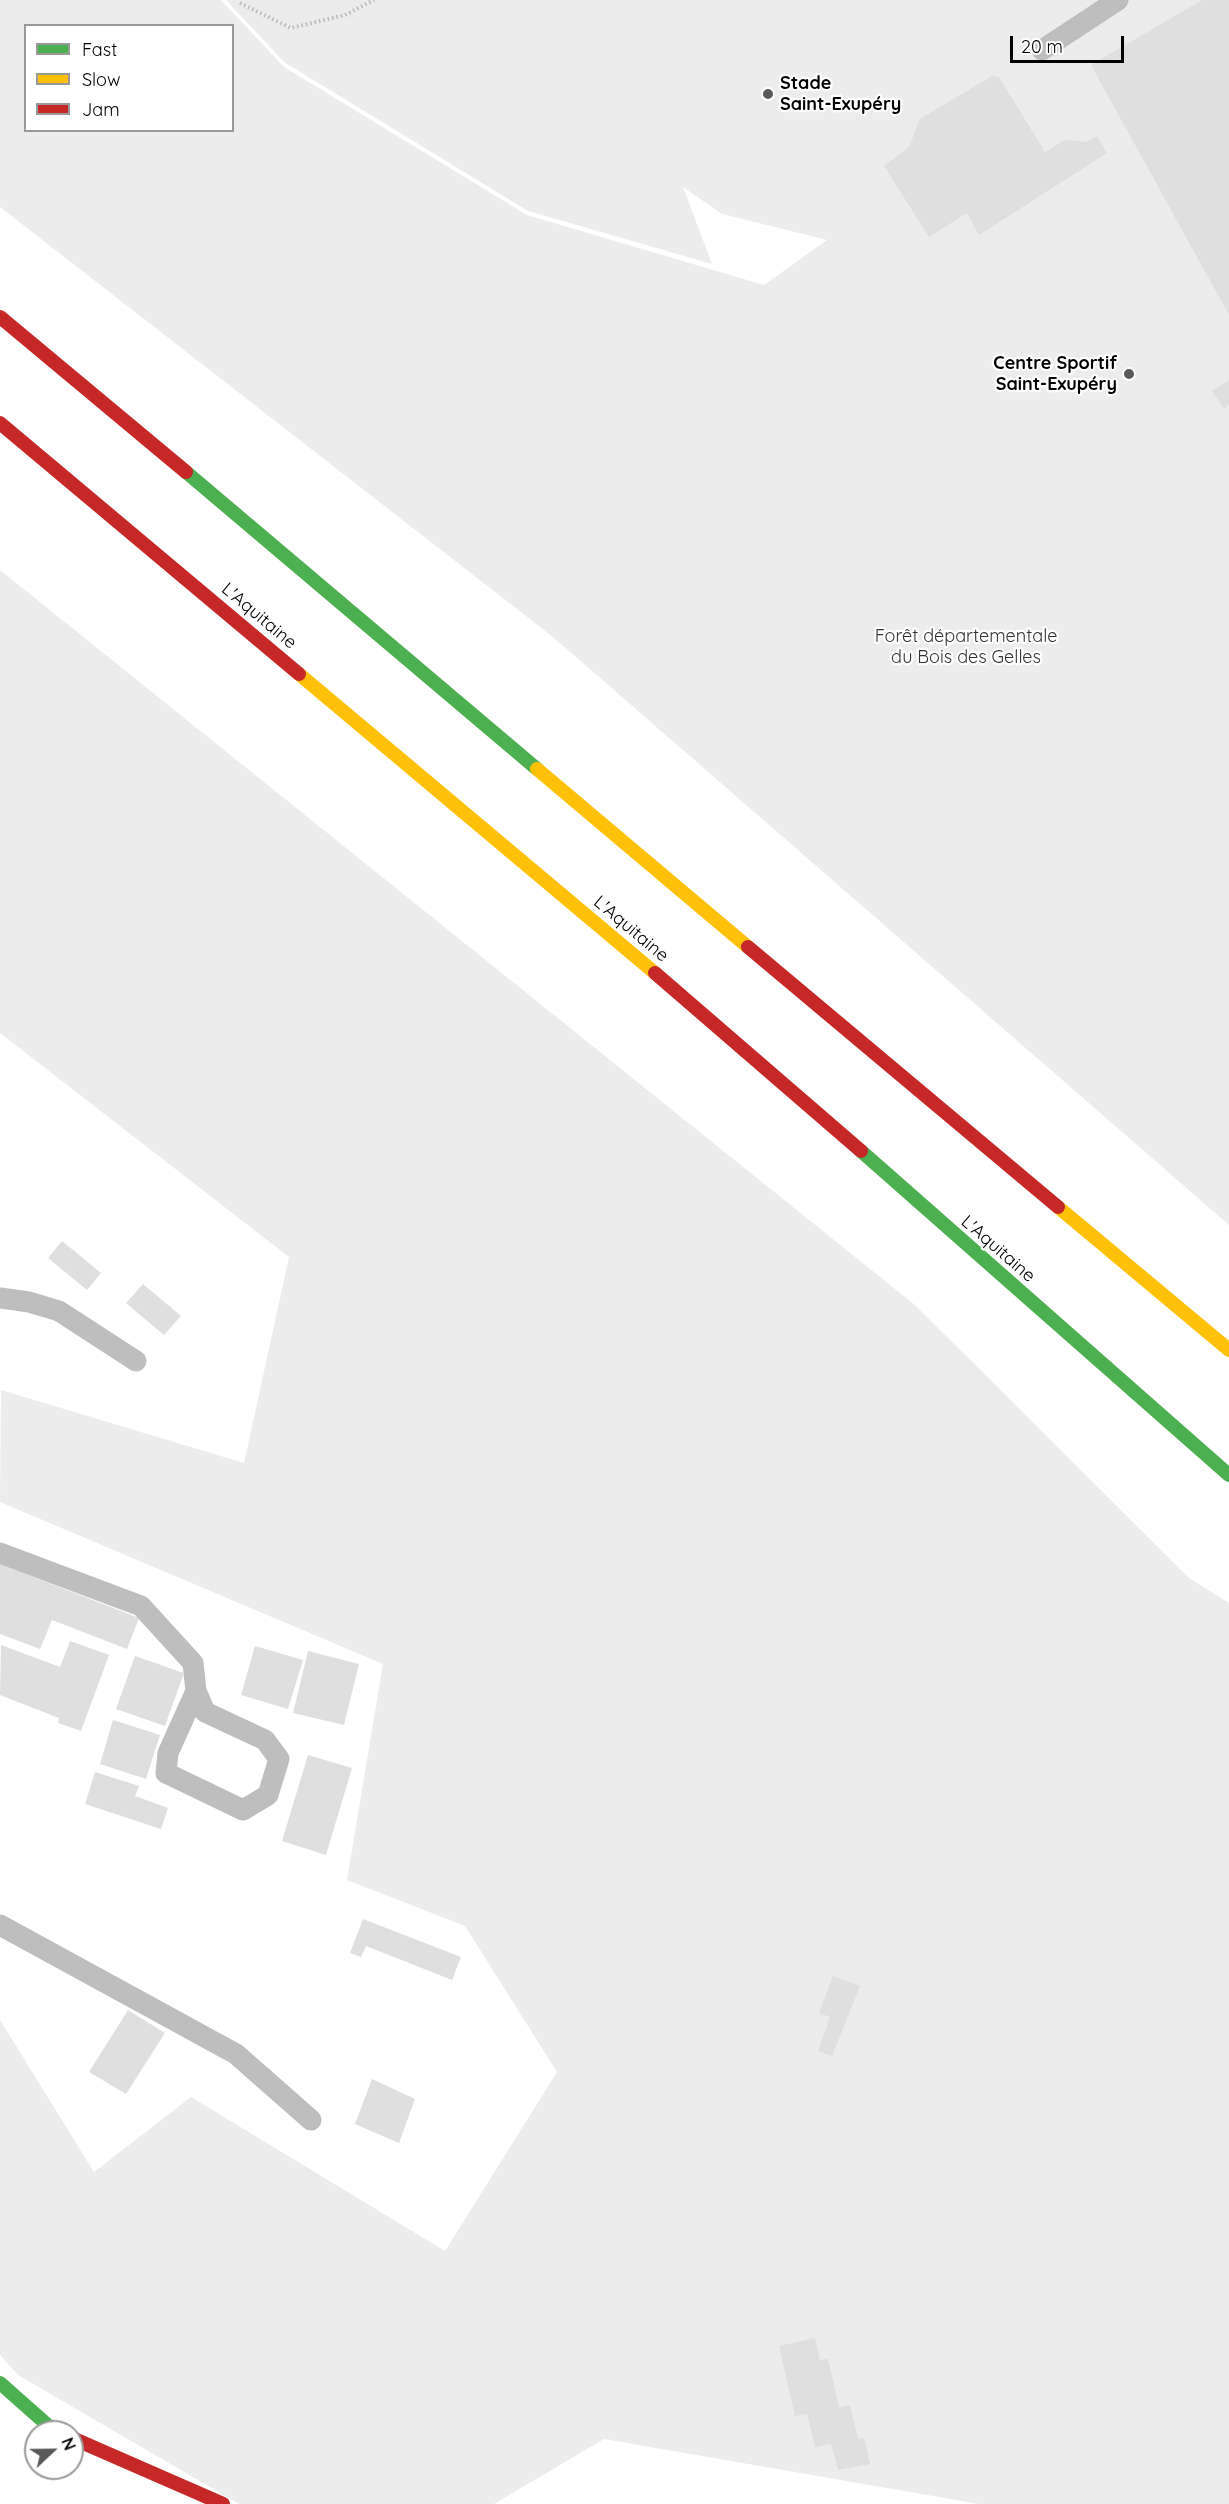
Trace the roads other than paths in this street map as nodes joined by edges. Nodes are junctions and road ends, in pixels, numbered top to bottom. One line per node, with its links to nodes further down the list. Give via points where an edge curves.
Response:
1 (1118, 0): 2 (lane)
2 (1042, 50)
3 (0, 317): 6 (main road)
4 (0, 423): 8 (main road, L'Aquitaine, via 742,1046)
5 (0, 1298): 7 (lane, via 59,1311)
6 (1229, 1350)
7 (136, 1361)
8 (1229, 1475)
9 (0, 1553): 10 (lane, via 141,1606 193,1663)
10 (196, 1691): 10 (lane, via 168,1753 166,1773 243,1810 268,1795 279,1759 266,1740 205,1712)
11 (0, 1925): 12 (lane, via 236,2054)
12 (311, 2120)
13 (0, 2384): 14 (main road)
14 (42, 2420)
15 (84, 2443): 16 (main road)
16 (223, 2504)

